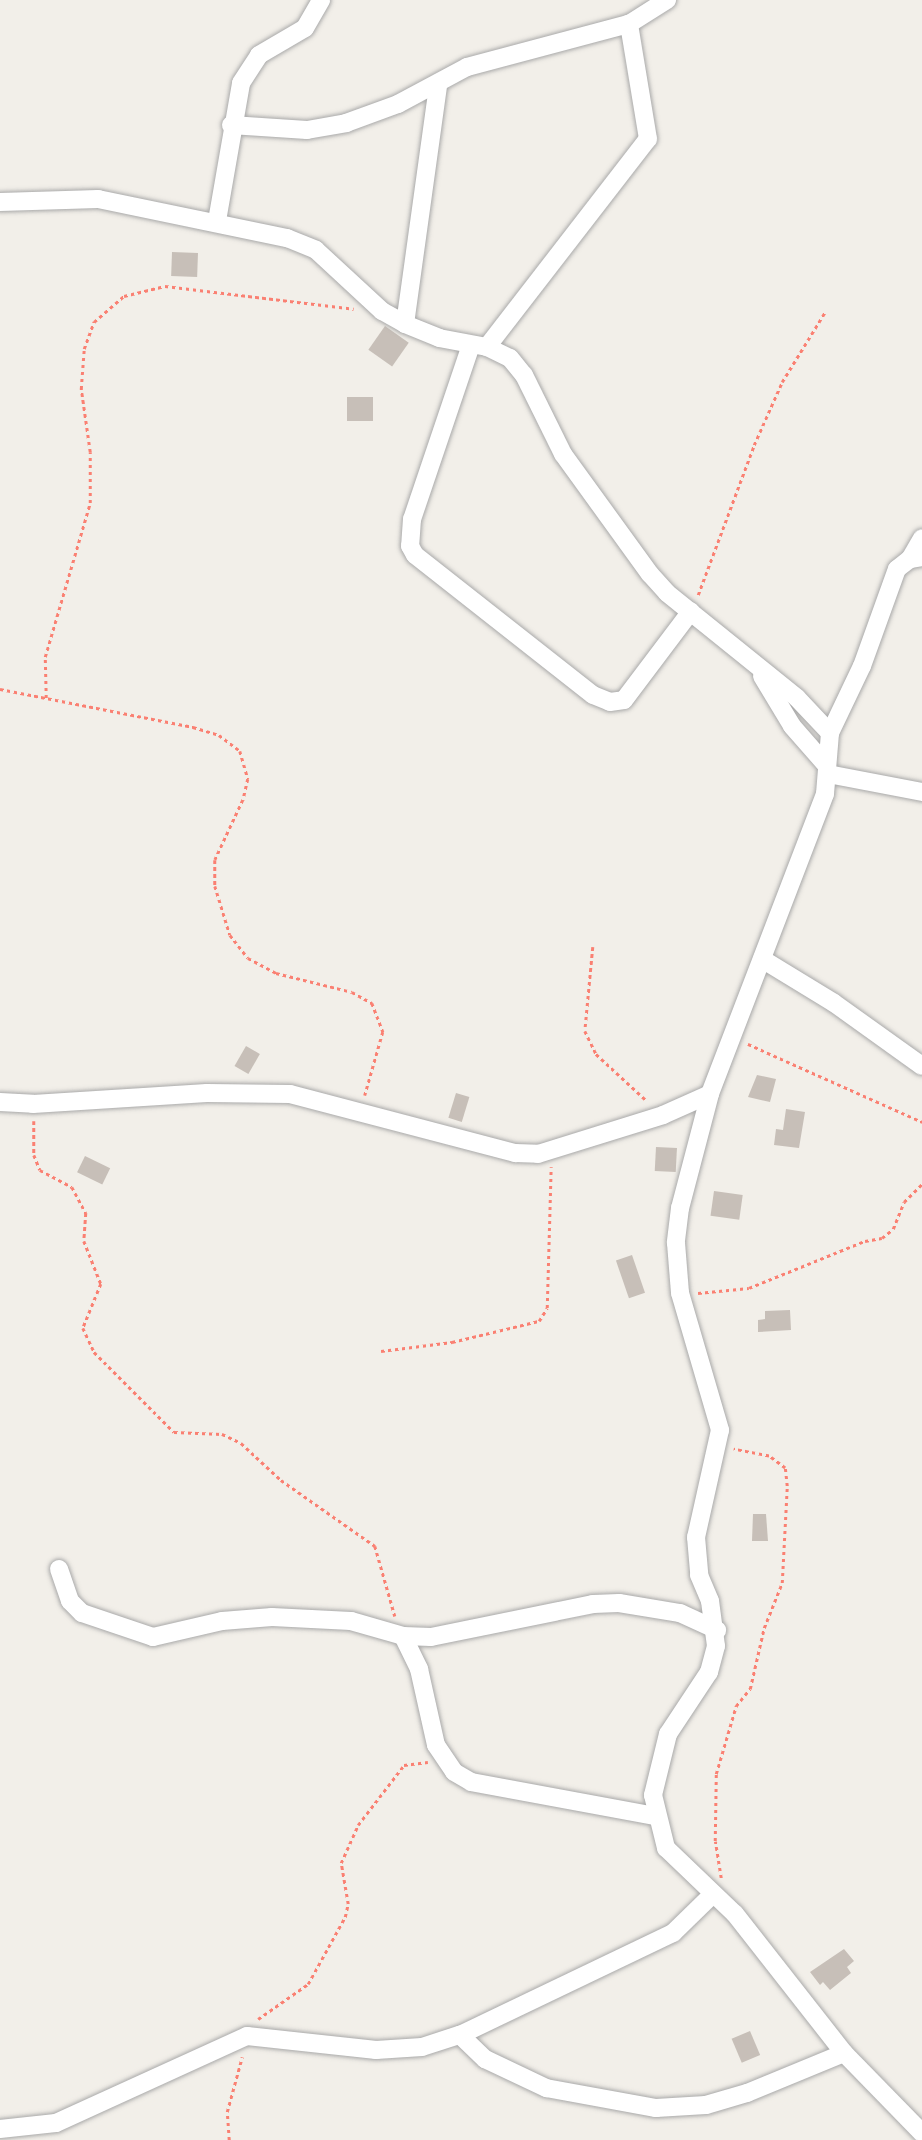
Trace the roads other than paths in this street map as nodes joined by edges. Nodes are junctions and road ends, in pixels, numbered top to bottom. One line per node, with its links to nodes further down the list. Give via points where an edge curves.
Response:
1 (321, 0): 5 (street, via 305,28 259,55 241,83)
2 (667, 0): 3 (street)
3 (629, 24): 4 (street, via 467,66); 9 (street, via 648,139)
4 (438, 85): 5 (street, via 346,122 307,130); 8 (street)
5 (231, 125): 7 (street)
6 (0, 202): 7 (street, via 97,199)
7 (217, 221): 8 (street, via 316,250 382,311)
8 (405, 324): 9 (street)
9 (479, 346): 12 (street, via 510,358 599,508 667,593); 12 (street, via 412,519 410,546 415,555 593,695 610,702 624,700)
10 (922, 538): 11 (street)
11 (916, 558): 14 (street, via 897,569 862,666)
12 (691, 611): 13 (street)
13 (755, 666): 14 (street, via 797,698); 15 (street, via 792,726)
14 (830, 733): 15 (street)
15 (828, 770): 16 (street); 17 (street, via 825,794)
16 (922, 792)
17 (762, 959): 18 (street); 19 (street)
18 (922, 1066)
19 (710, 1094): 20 (street, via 663,1115 553,1150 515,1153 290,1094 248,1091); 22 (street, via 680,1208 676,1243 680,1293 717,1415 720,1446 696,1538 699,1575)
20 (0, 1102)
21 (59, 1569): 23 (street, via 70,1601 82,1614 153,1637 222,1621 272,1617 366,1623)
22 (717, 1630): 23 (street, via 680,1613 619,1603 593,1604 463,1633); 24 (street, via 709,1672 662,1751 653,1795)
23 (403, 1636): 24 (street, via 419,1669 436,1745 446,1763 471,1782)
24 (655, 1816): 25 (street, via 666,1848)
25 (712, 1895): 26 (street, via 673,1933); 27 (street, via 735,1913)
26 (460, 2035): 27 (street, via 485,2059 546,2088 656,2108 706,2105); 28 (street, via 422,2047 376,2050 247,2036 56,2123)
27 (844, 2053): 29 (street)
28 (0, 2129)
29 (922, 2133)

